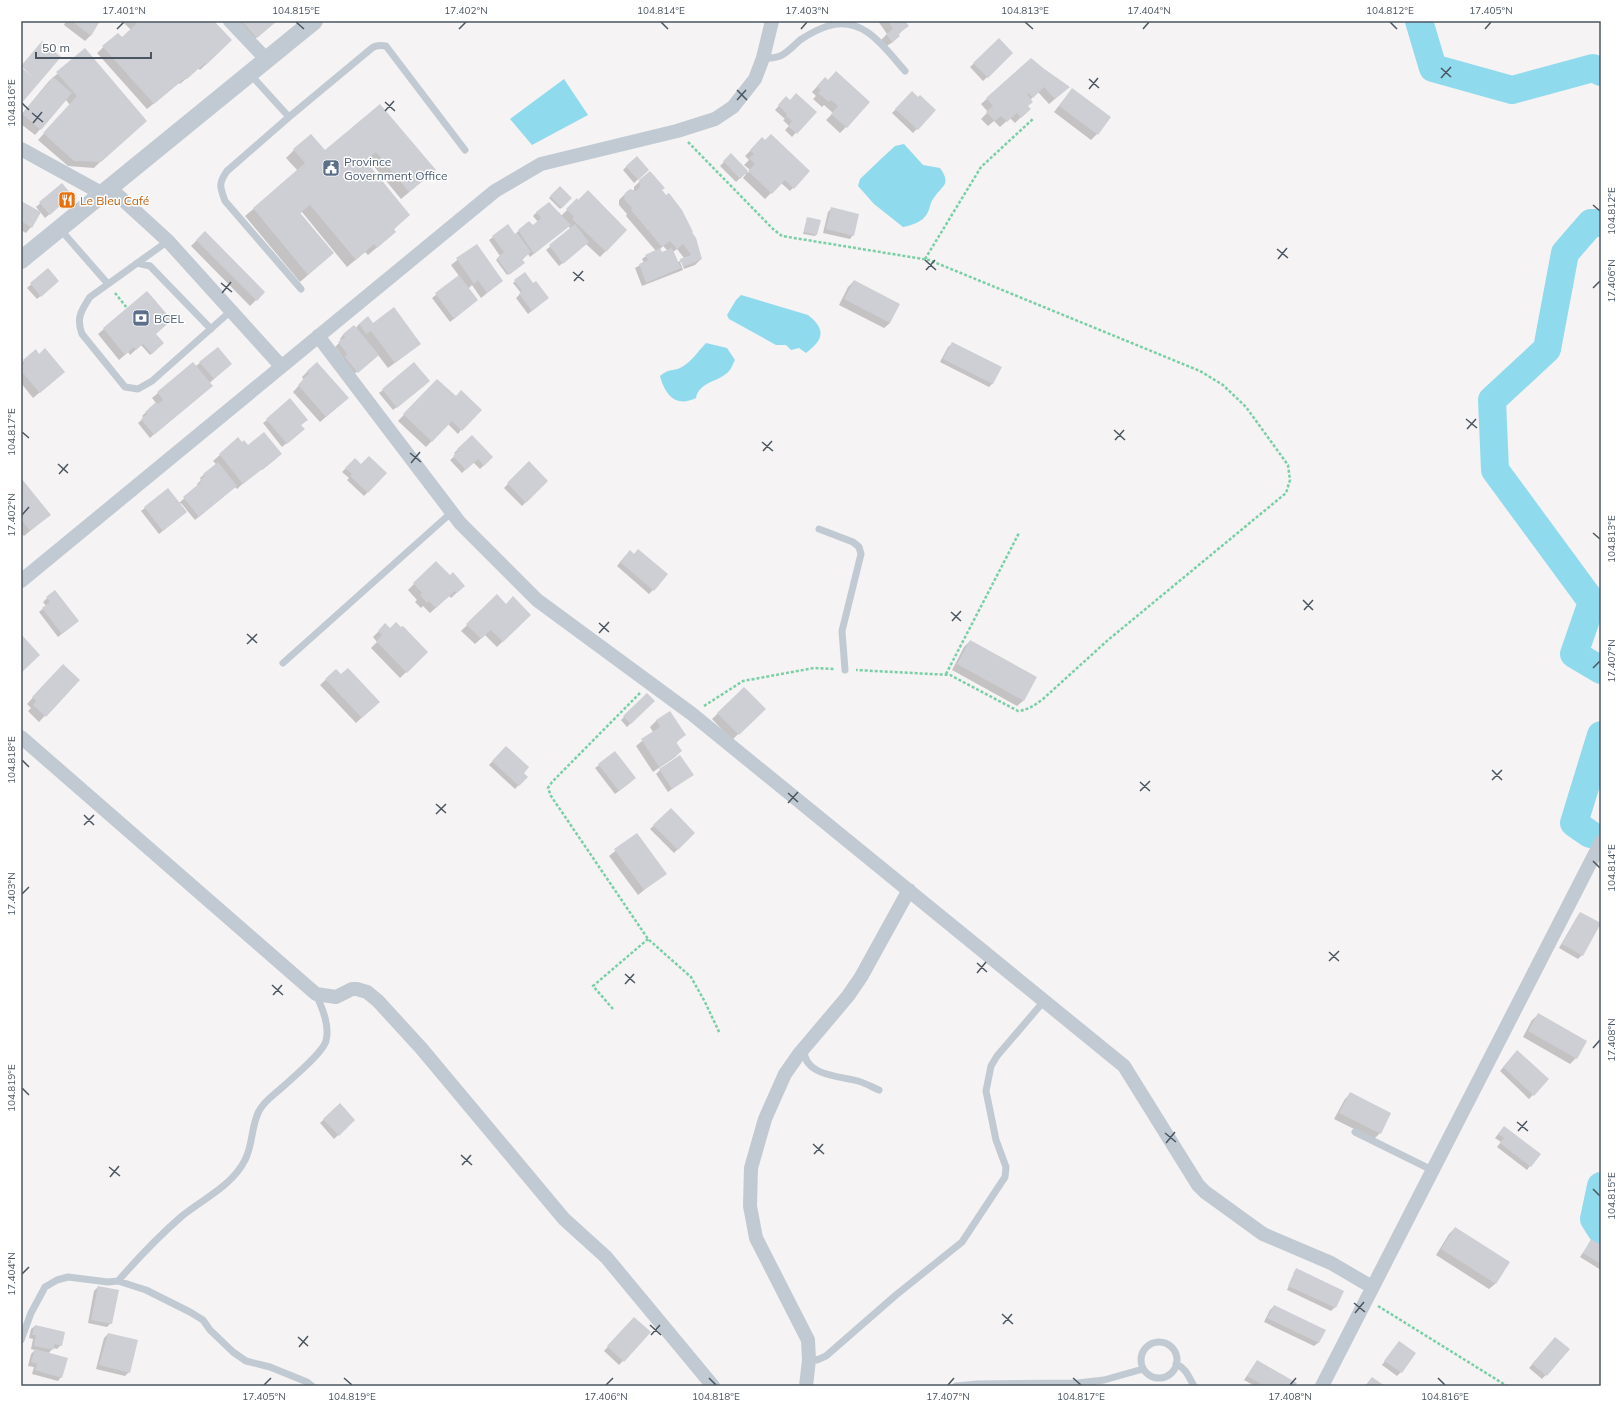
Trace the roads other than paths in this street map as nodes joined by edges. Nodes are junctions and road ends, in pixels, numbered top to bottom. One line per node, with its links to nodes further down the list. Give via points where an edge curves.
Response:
1 (230, 21): 5 (street)
2 (314, 21): 5 (street)
3 (772, 21): 4 (street)
4 (763, 58): 6 (lane, via 784,55 817,30 837,24 861,28 882,45); 20 (street, via 755,79 733,107 715,119 677,131 541,164 495,191)
5 (267, 60): 7 (street)
6 (905, 71)
7 (250, 74): 8 (lane); 11 (street)
8 (289, 117): 10 (lane, via 372,48 382,45 386,46); 17 (lane, via 226,171 220,188 225,201)
9 (21, 149): 11 (street)
10 (465, 150)
11 (107, 191): 12 (street); 13 (street)
12 (60, 229): 14 (street); 16 (lane)
13 (168, 241): 15 (lane); 18 (street)
14 (21, 260)
15 (136, 263): 16 (lane); 19 (lane, via 150,266)
16 (108, 284): 19 (lane, via 90,297 81,311 79,324 82,334 125,387 138,389 152,381)
17 (301, 289)
18 (232, 310): 19 (lane); 21 (street)
19 (211, 329)
20 (318, 336): 21 (street); 22 (street)
21 (281, 366): 24 (street)
22 (452, 512): 25 (lane); 29 (street, via 537,600 692,714)
23 (819, 528): 26 (lane, via 853,542 859,547 861,554 842,631)
24 (21, 581)
25 (283, 663)
26 (845, 670)
27 (21, 737): 30 (street)
28 (1601, 842): 35 (street)
29 (909, 890): 31 (street); 32 (street, via 848,996)
30 (316, 994): 36 (lane, via 327,1027 326,1042 316,1056 259,1111 245,1161 221,1188 150,1244); 43 (street, via 336,997 357,989 367,992 378,1001 421,1048 564,1220 606,1257)
31 (1044, 1001): 37 (street, via 1124,1066 1198,1185 1205,1192 1263,1234 1331,1263); 39 (lane, via 997,1056 988,1078 986,1091 996,1140 1006,1167 1005,1177 962,1242 826,1356 817,1360)
32 (804, 1048): 33 (lane, via 808,1062 816,1070 860,1081); 39 (street, via 785,1074 765,1119 752,1168 750,1206 756,1238 808,1340)
33 (878, 1090)
34 (1355, 1132): 35 (lane)
35 (1432, 1170): 37 (street)
36 (118, 1281): 38 (lane, via 68,1277 45,1287); 42 (lane, via 146,1290 203,1320 233,1352 246,1361 270,1367)
37 (1369, 1293): 47 (street)
38 (21, 1340)
39 (809, 1357): 44 (street)
40 (1176, 1364): 41 (lane, via 1170,1375 1158,1378 1147,1374); 41 (lane, via 1172,1348 1157,1343 1151,1344 1143,1352); 46 (lane, via 1186,1371)
41 (1143, 1369): 45 (lane, via 1104,1380 1078,1383)
42 (312, 1386)
43 (713, 1386)
44 (806, 1386)
45 (956, 1386)
46 (1194, 1386)
47 (1322, 1386)

